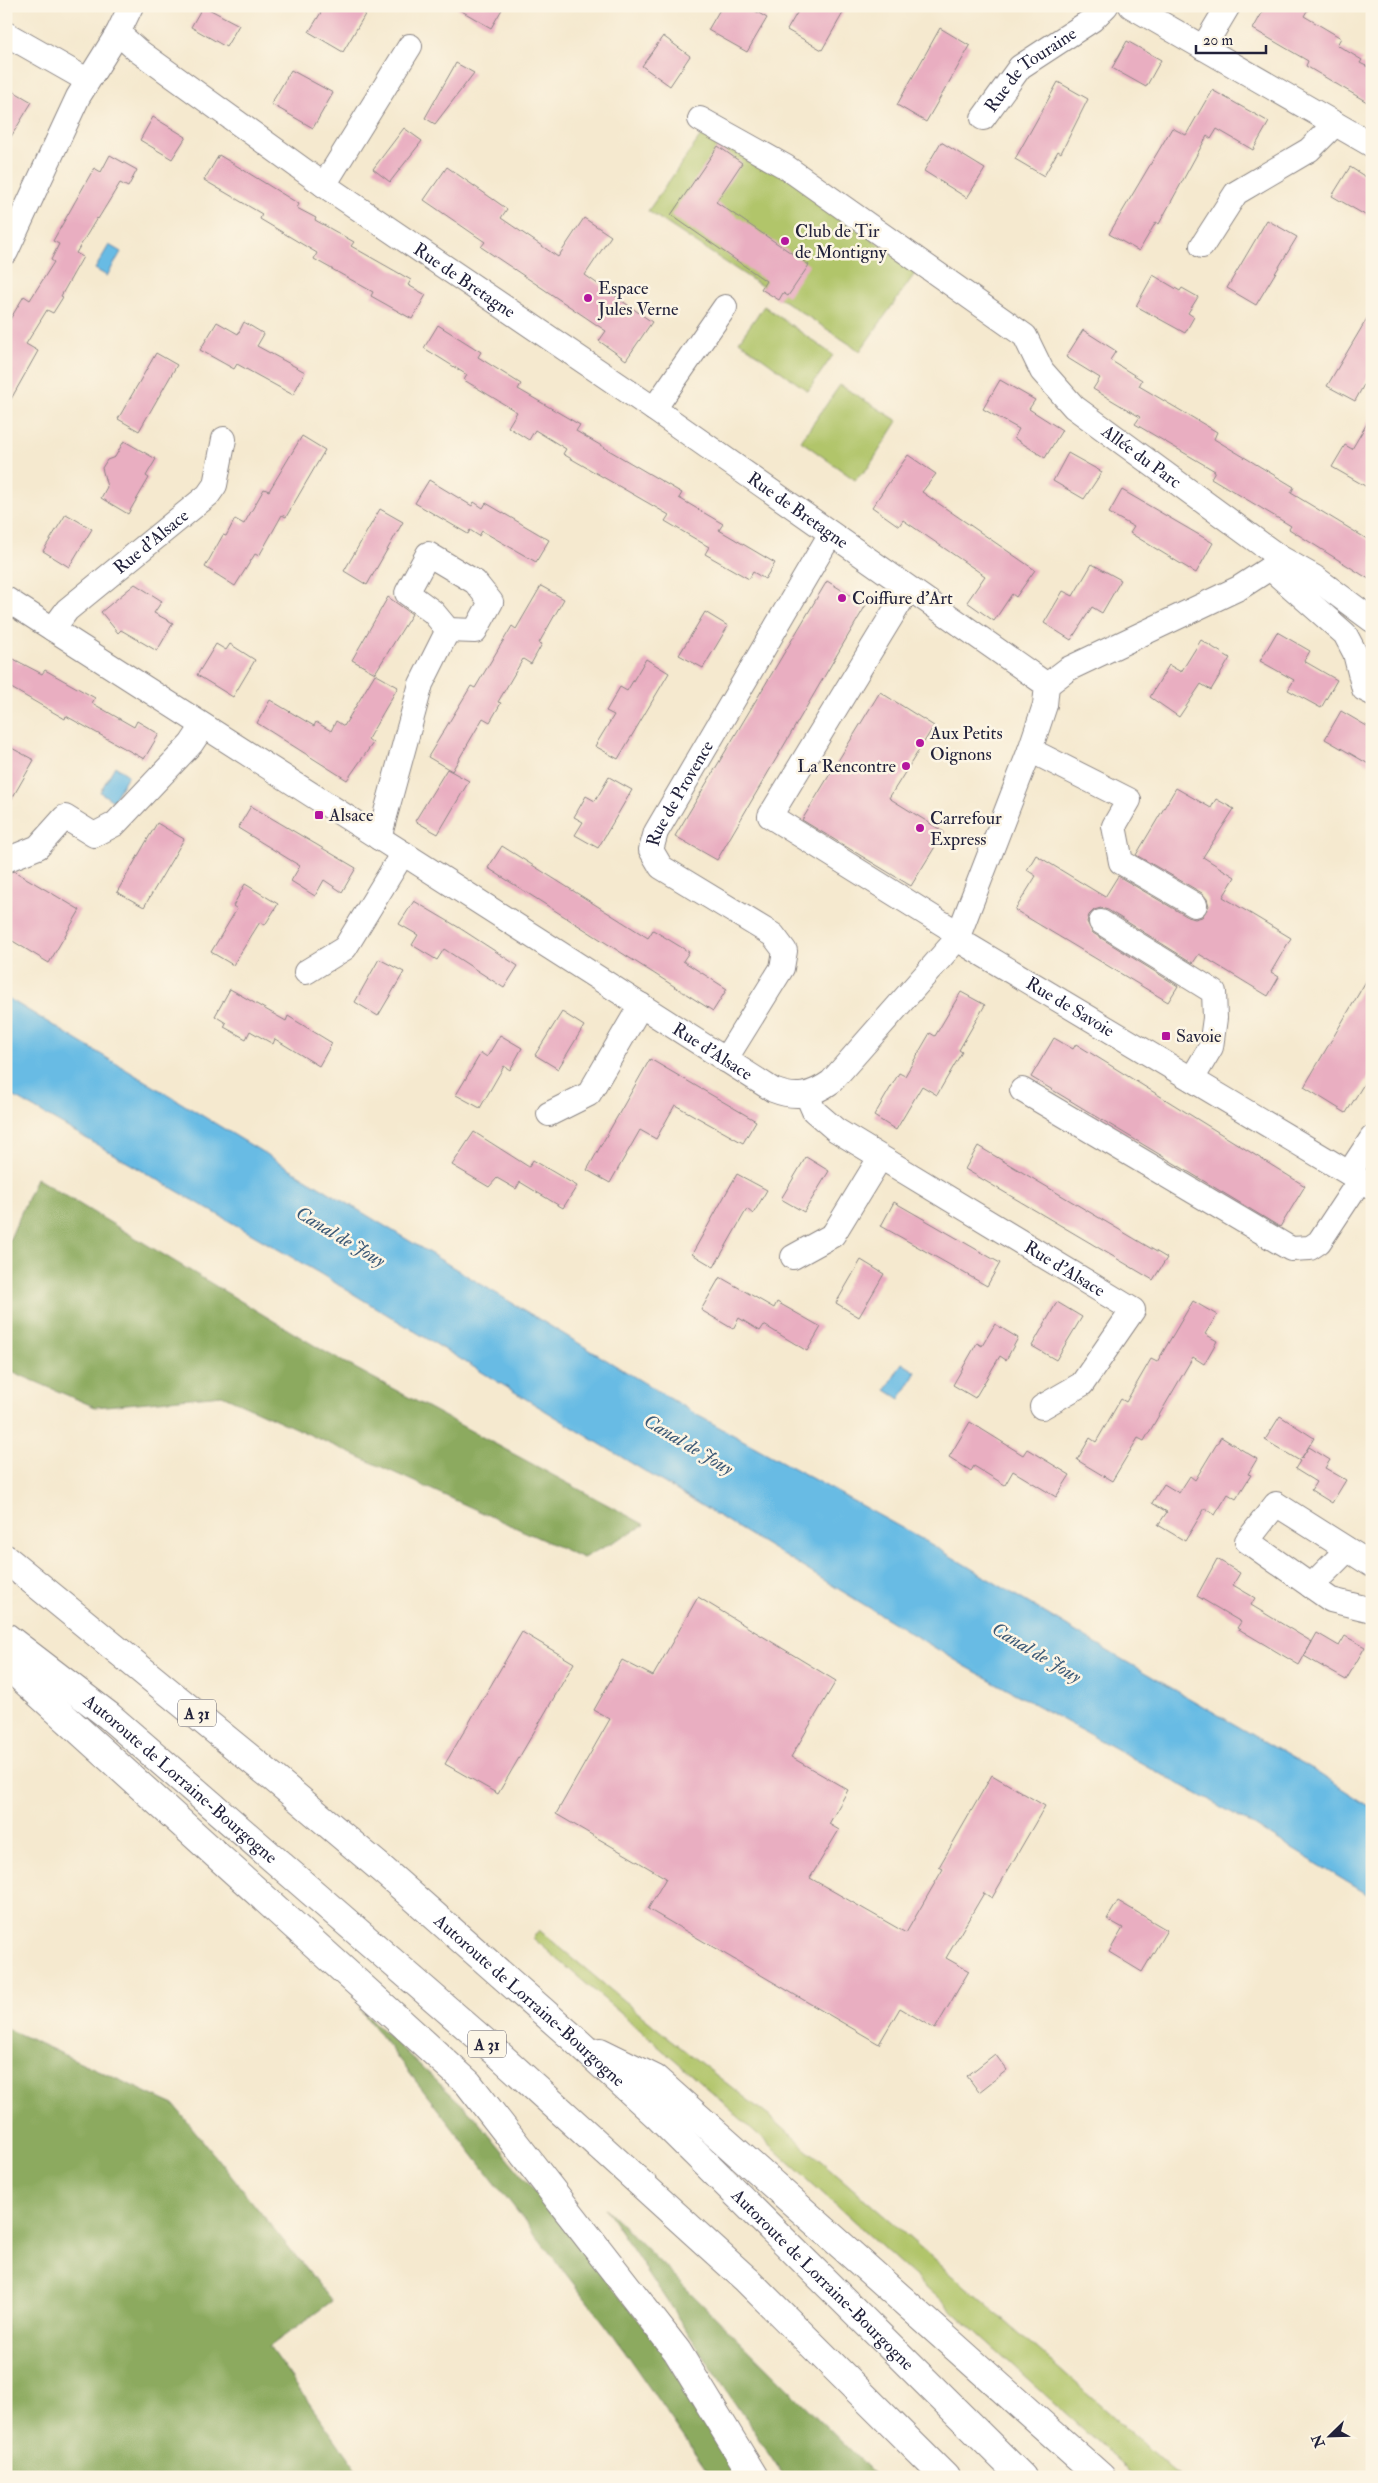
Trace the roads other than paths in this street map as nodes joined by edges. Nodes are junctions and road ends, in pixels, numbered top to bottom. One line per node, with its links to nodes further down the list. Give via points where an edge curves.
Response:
1 (131, 6): 5 (street)
2 (1106, 6): 10 (street, Rue de Touraine, via 1092,20 1020,67)
3 (1131, 6): 8 (street)
4 (1228, 6): 8 (street)
5 (118, 33): 9 (street); 14 (street, Rue de Bretagne)
6 (6, 34): 9 (street)
7 (410, 46): 14 (street)
8 (1203, 48): 12 (street)
9 (87, 80): 16 (street)
10 (983, 118)
11 (700, 119): 21 (street, Allée du Parc, via 786,167 1025,336 1042,371 1074,407)
12 (1335, 124): 13 (street); 15 (street, via 1309,150 1236,193)
13 (1372, 145)
14 (324, 185): 18 (street, Rue de Bretagne)
15 (1202, 246)
16 (6, 252)
17 (726, 307): 18 (street)
18 (654, 409): 20 (street, Rue de Bretagne)
19 (224, 439): 25 (street, Rue d'Alsace, via 215,485 208,496 67,610)
20 (830, 535): 22 (street, Rue de Bretagne); 40 (street, Rue de Provence, via 656,832 651,850 661,867 773,935 785,950 782,968)
21 (1275, 562): 24 (street, Allée du Parc, via 1314,577); 27 (street, Allée du Parc); 28 (street, via 1239,588 1068,669)
22 (908, 589): 28 (street, Rue de Bretagne); 37 (street, Rue de Savoie, via 770,816 948,927)
23 (6, 600): 25 (street, Rue d'Alsace)
24 (1363, 614): 27 (street, Allée du Parc)
25 (53, 629): 30 (street, Rue d'Alsace)
26 (448, 630): 32 (street, via 421,684)
27 (1345, 634): 29 (street, Allée du Parc, via 1355,653 1364,689)
28 (1047, 685): 31 (street, via 1045,705)
29 (1372, 694)
30 (203, 726): 32 (street, Rue d'Alsace); 34 (street, via 191,744 115,824 94,835 64,817 38,846)
31 (1030, 750): 35 (street, via 1128,800 1114,826 1121,862); 37 (street)
32 (380, 838): 33 (street, Rue d'Alsace)
33 (403, 854): 38 (street, via 345,948); 39 (street, Rue d'Alsace)
34 (6, 860)
35 (1195, 905)
36 (1101, 922): 41 (street, via 1214,992 1211,1047)
37 (957, 939): 41 (street, Rue de Savoie); 43 (street, via 831,1082)
38 (306, 972)
39 (641, 1006): 40 (street, Rue d'Alsace); 44 (street, via 590,1094)
40 (726, 1060): 43 (street, Rue d'Alsace, via 773,1090 795,1097)
41 (1192, 1079): 47 (street, Rue de Savoie)
42 (1022, 1090): 47 (street, via 1291,1250 1310,1248 1319,1242)
43 (807, 1095): 46 (street, Rue d'Alsace, via 814,1111 823,1120)
44 (549, 1114)
45 (1372, 1138): 47 (street)
46 (880, 1158): 48 (street, via 833,1234); 49 (street, Rue d'Alsace, via 1133,1310 1082,1384)
47 (1360, 1180)
48 (792, 1257)
49 (1042, 1407)
50 (1348, 1550): 52 (street); 53 (street); 53 (street, via 1276,1504 1247,1540)
51 (6, 1559): 57 (highway, Autoroute de Lorraine-Bourgogne / A 31, via 290,1791)
52 (1372, 1565)
53 (1311, 1586): 54 (street, via 1331,1600)
54 (1372, 1610)
55 (6, 1637): 59 (highway, Autoroute de Lorraine-Bourgogne / A 31, via 108,1716 495,2051 747,2280)
56 (6, 1664): 58 (highway, via 468,2083 677,2351)
57 (572, 2038): 60 (highway, Autoroute de Lorraine-Bourgogne / A 31, via 696,2153); 61 (highway, via 655,2079)
58 (754, 2477)
59 (945, 2477)
60 (1022, 2477)
61 (1101, 2477)

